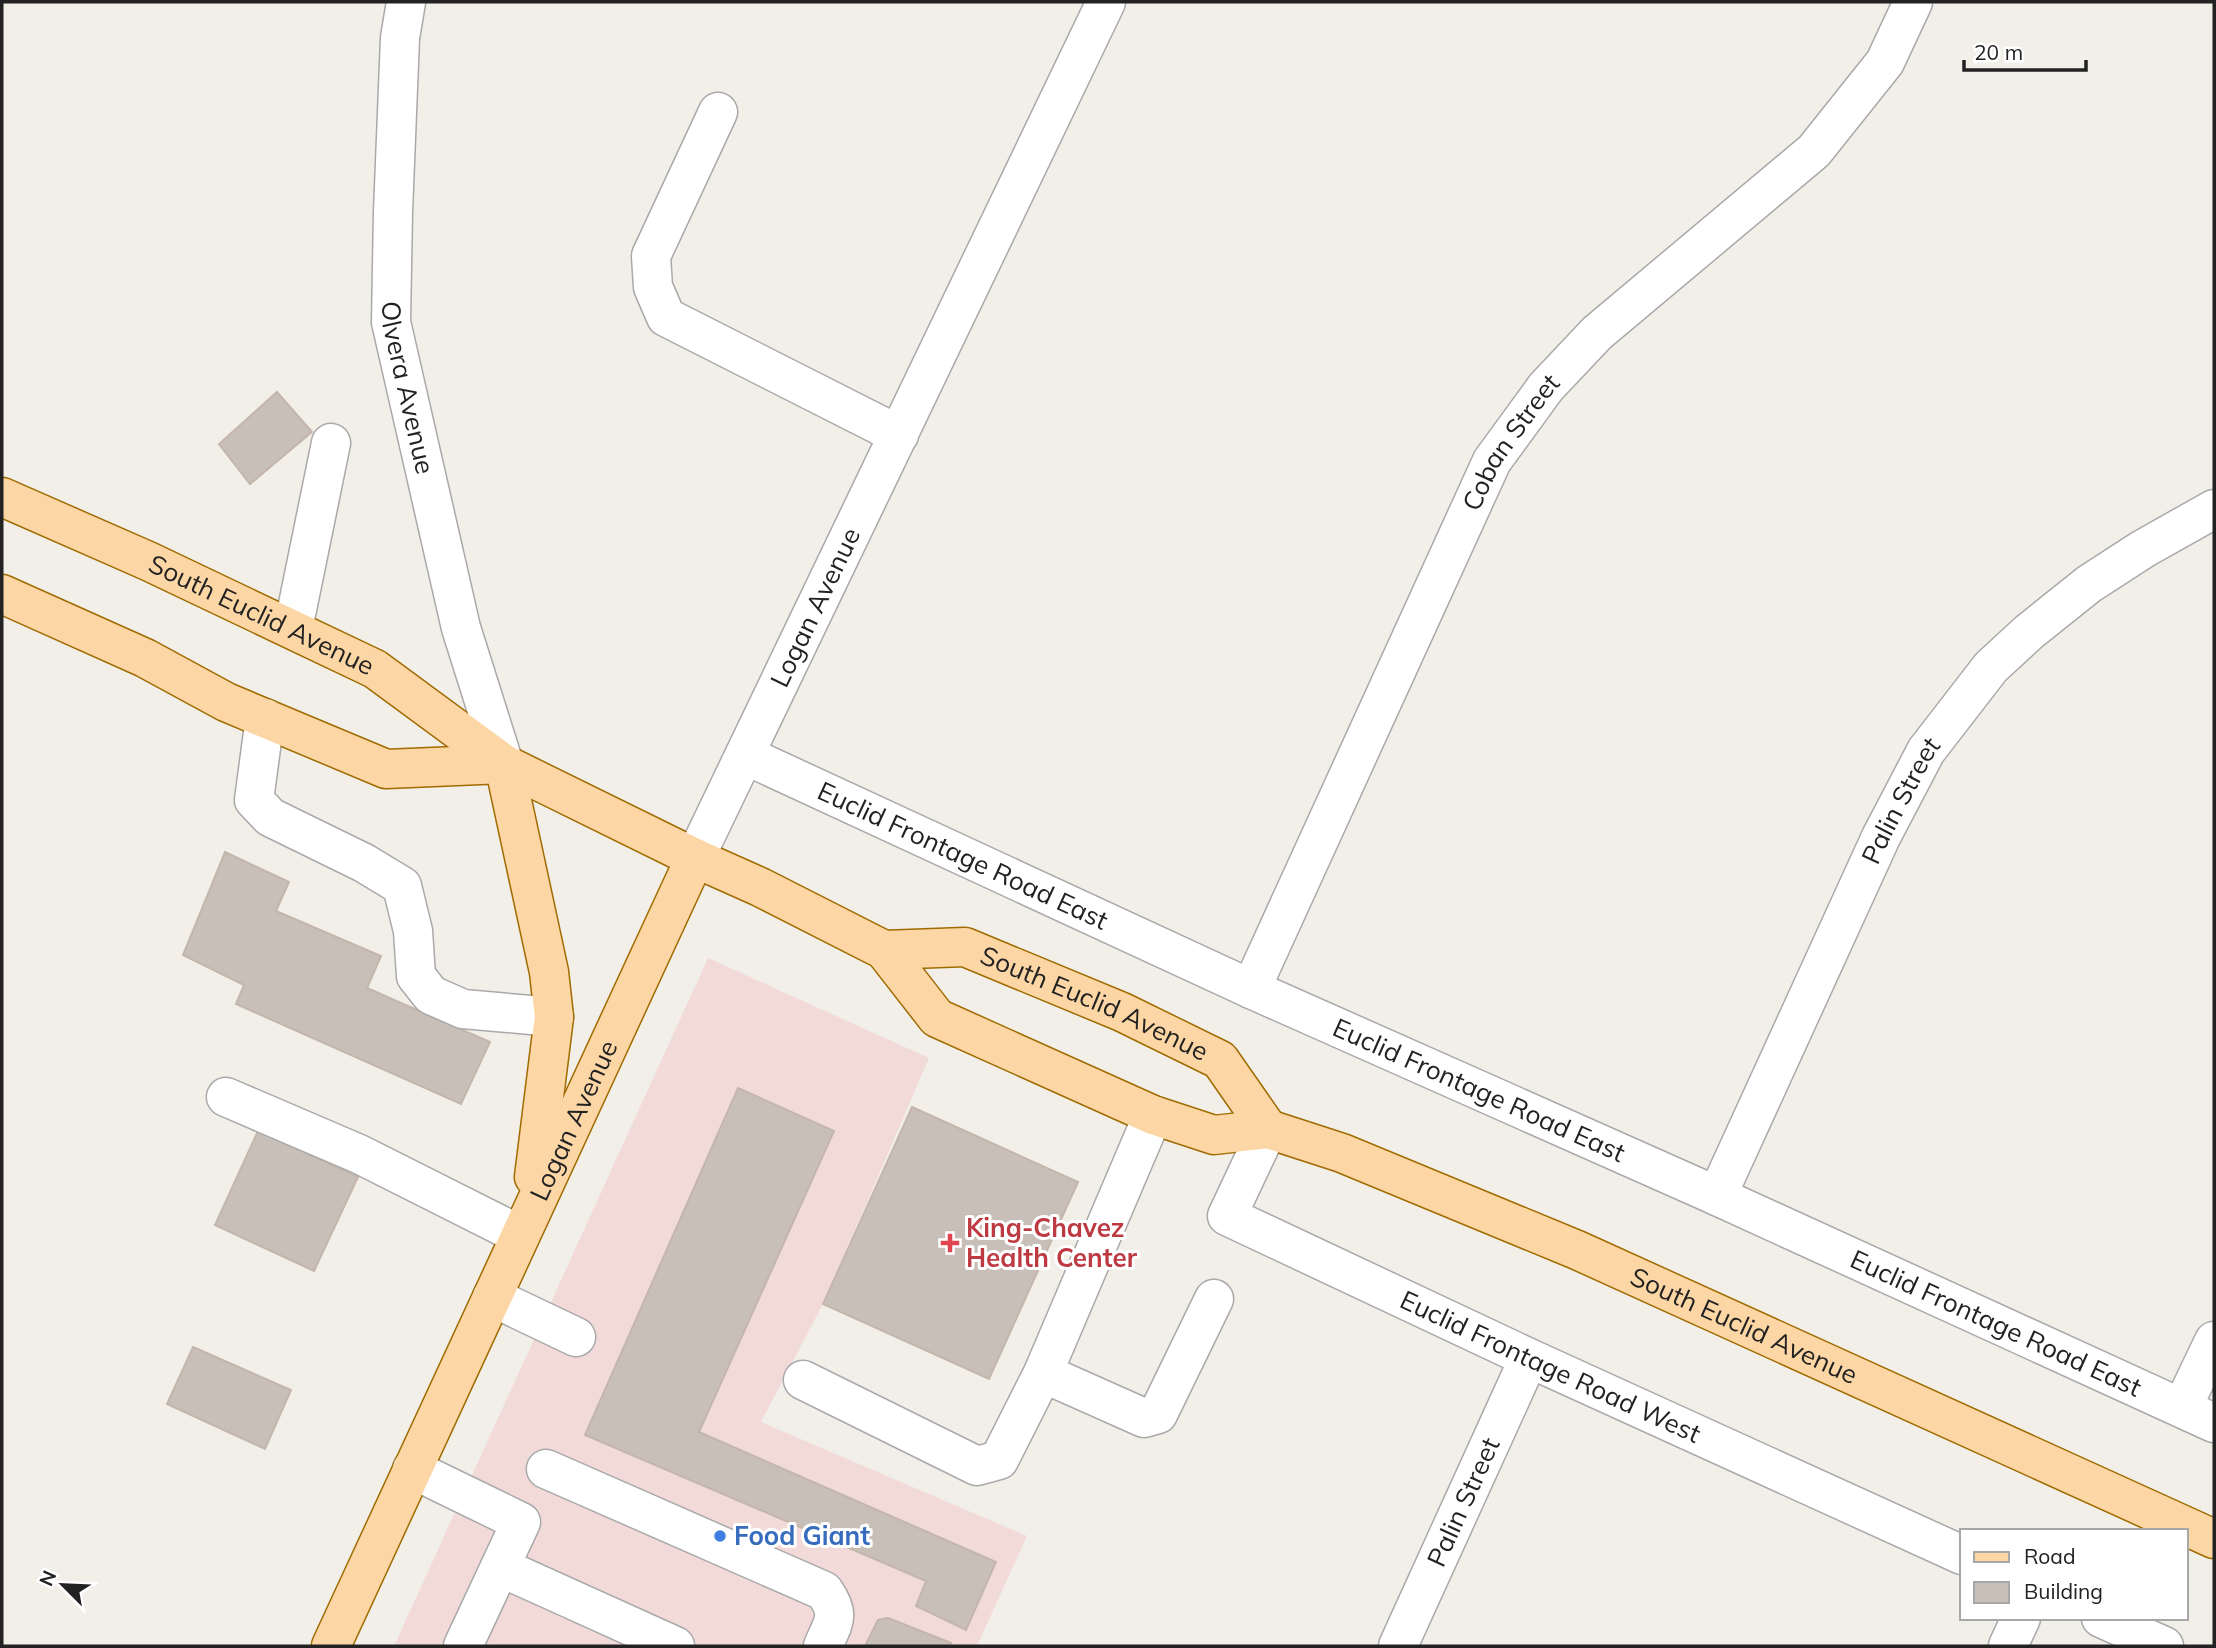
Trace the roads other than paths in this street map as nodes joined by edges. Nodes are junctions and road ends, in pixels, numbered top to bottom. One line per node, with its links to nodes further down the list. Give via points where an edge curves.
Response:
1 (406, 2): 13 (street, Olvera Avenue, via 400,38 391,323 461,628)
2 (1106, 2): 5 (street, Logan Avenue)
3 (1913, 2): 16 (street, Coban Street, via 1885,62 1814,151 1597,332 1546,387 1492,461)
4 (718, 112): 5 (street, via 651,256 653,287 666,317)
5 (899, 435): 12 (street, Logan Avenue)
6 (331, 443): 10 (street)
7 (2, 496): 10 (main road, South Euclid Avenue)
8 (2214, 509): 21 (street, Palin Street, via 2089,584 2029,632 1991,667 1926,751 1881,836)
9 (2, 594): 11 (main road, South Euclid Avenue)
10 (293, 629): 13 (main road, South Euclid Avenue, via 375,668)
11 (265, 718): 13 (main road, South Euclid Avenue, via 386,769); 17 (street, via 254,800 270,817 402,886 413,931 416,976 431,995 463,1009)
12 (745, 755): 14 (street, Logan Avenue); 16 (street, Euclid Frontage Road East)
13 (504, 764): 14 (main road, South Euclid Avenue); 17 (main road, Logan Avenue, via 549,972)
14 (695, 858): 15 (main road, South Euclid Avenue); 22 (main road, Logan Avenue)
15 (884, 950): 19 (main road, South Euclid Avenue, via 937,1018); 20 (main road, South Euclid Avenue, via 965,947 1122,1012 1220,1060)
16 (1251, 989): 21 (street, Euclid Frontage Road East)
17 (554, 1017): 22 (main road, Logan Avenue)
18 (226, 1097): 22 (street)
19 (1153, 1115): 20 (main road, South Euclid Avenue, via 1214,1135); 28 (street)
20 (1268, 1129): 27 (street, Euclid Frontage Road West, via 1227,1216); 33 (main road, South Euclid Avenue, via 1342,1153 1577,1251)
21 (1717, 1196): 30 (street, Euclid Frontage Road East)
22 (525, 1224): 23 (main road, Logan Avenue)
23 (492, 1297): 25 (street); 31 (main road, Logan Avenue)
24 (1214, 1299): 28 (street, via 1158,1414 1144,1418)
25 (576, 1337)
26 (2214, 1341): 30 (street)
27 (1529, 1358): 34 (street, Euclid Frontage Road West); 42 (street, Palin Street)
28 (1042, 1373): 29 (street, via 999,1460 977,1466)
29 (803, 1380)
30 (2198, 1415)
31 (412, 1469): 35 (street, via 521,1522); 38 (main road, Logan Avenue)
32 (546, 1469): 41 (street, via 824,1591 836,1616)
33 (2214, 1539)
34 (1960, 1554)
35 (500, 1567): 39 (street); 40 (street)
36 (2020, 1620): 43 (street)
37 (2106, 1620): 44 (street)
38 (331, 1646)
39 (463, 1646)
40 (675, 1646)
41 (824, 1646)
42 (1398, 1646)
43 (2008, 1646)
44 (2164, 1646)

